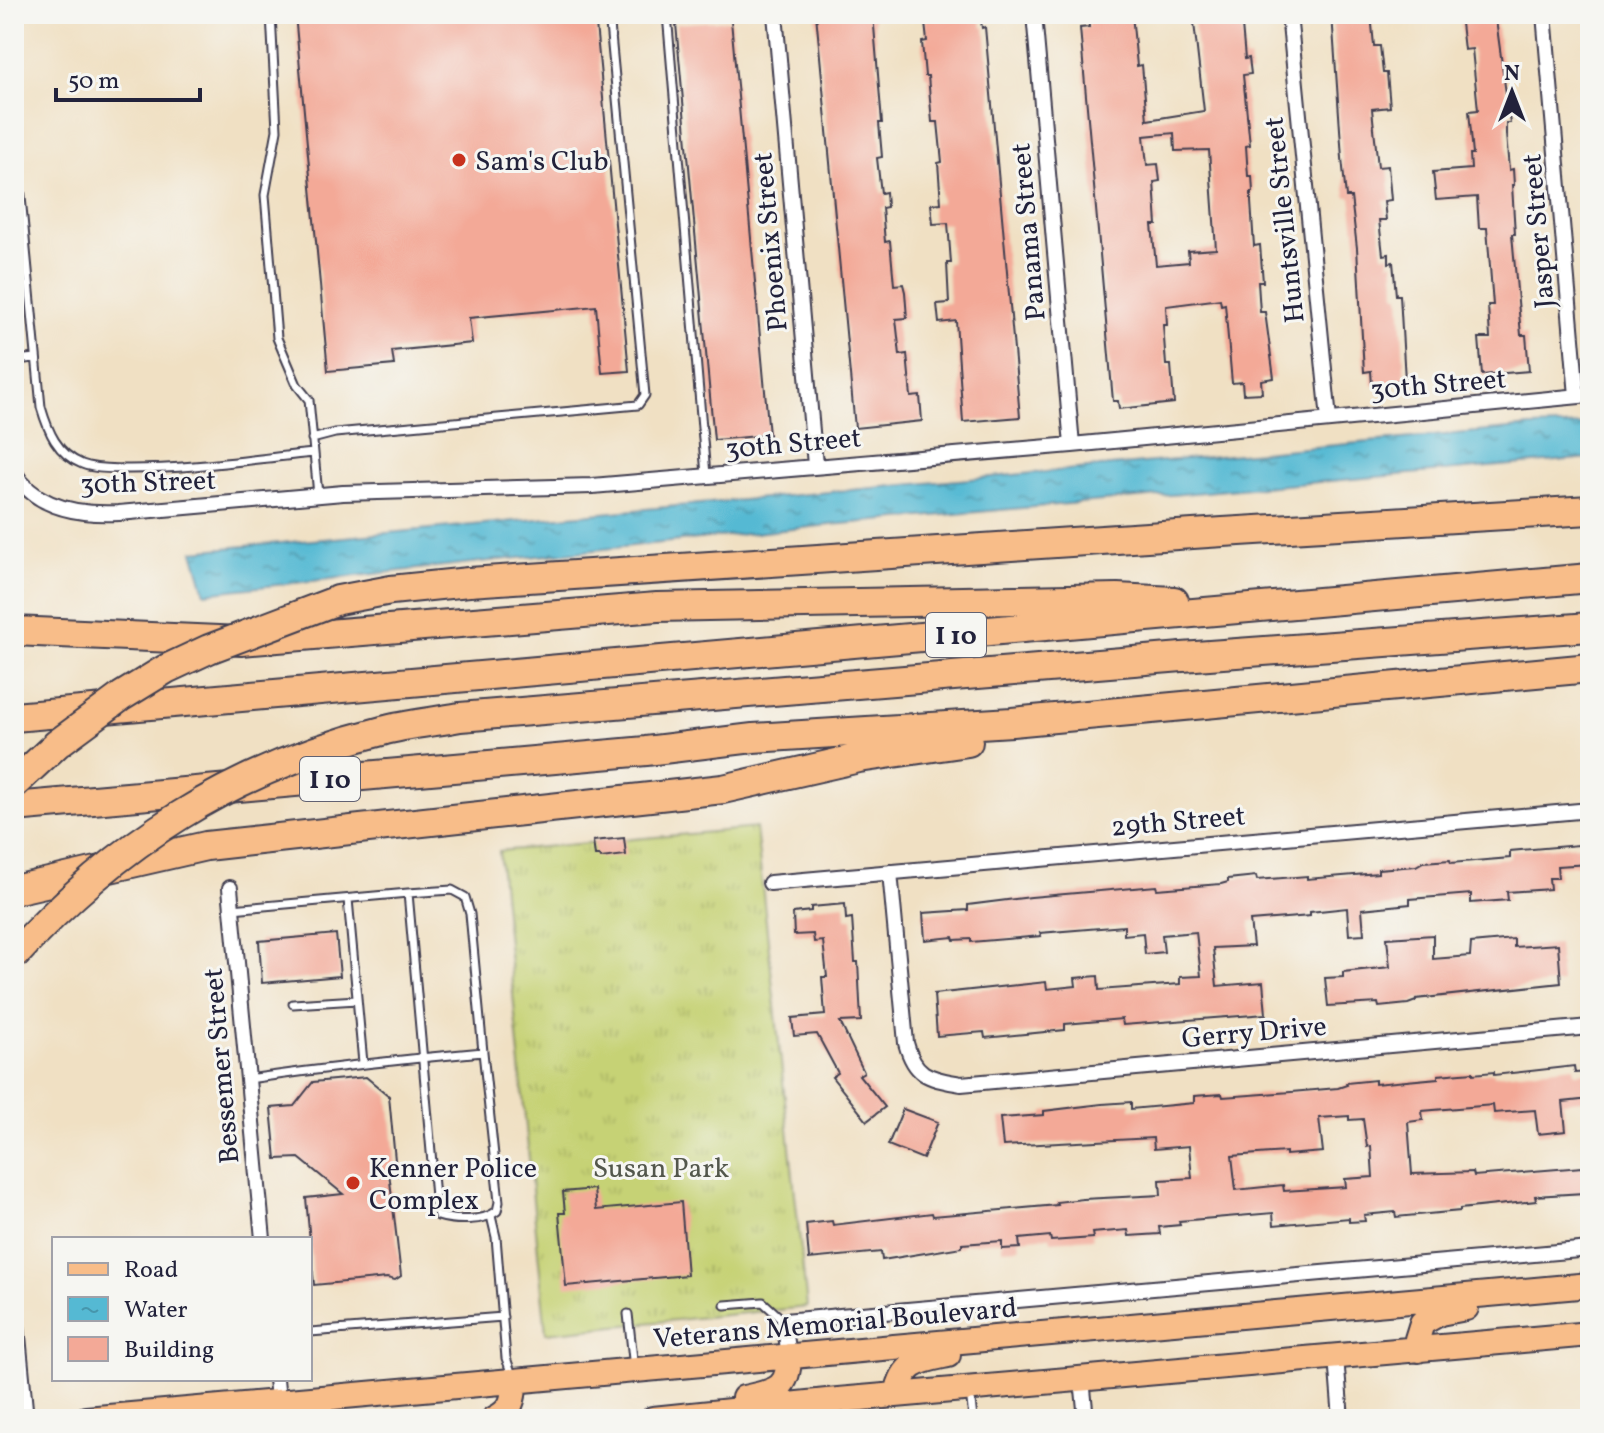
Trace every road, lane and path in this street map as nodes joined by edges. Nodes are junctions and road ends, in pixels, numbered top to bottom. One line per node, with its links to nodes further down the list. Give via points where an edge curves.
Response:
1 (271, 14): 14 (lane, via 277,130 265,195 277,338 309,400)
2 (609, 14): 14 (lane, via 645,395 638,405)
3 (667, 14): 19 (lane)
4 (775, 14): 17 (street, Phoenix Street)
5 (1034, 14): 15 (street, Panama Street)
6 (1289, 14): 13 (street, Huntsville Street)
7 (1544, 14): 12 (street, Jasper Street)
8 (14, 123): 9 (lane)
9 (18, 203): 10 (lane)
10 (36, 358): 11 (lane); 16 (lane, via 49,434 81,464 164,469)
11 (14, 360)
12 (1584, 396): 13 (street, 30th Street)
13 (1329, 420): 15 (street, 30th Street)
14 (312, 439): 16 (lane)
15 (1072, 445): 17 (street, 30th Street)
16 (313, 453): 20 (lane)
17 (815, 465): 19 (street, 30th Street)
18 (14, 472): 20 (street, 30th Street, via 50,505 84,515)
19 (706, 475): 20 (street, 30th Street, via 592,486)
20 (318, 495)
21 (1590, 510): 29 (highway, bridge, via 391,590 338,600 166,669 57,744)
22 (1590, 578): 23 (highway, I 10)
23 (1271, 605): 25 (highway, via 1117,598 657,607 241,641); 27 (highway, I 10, bridge)
24 (1590, 627): 39 (highway, bridge, via 460,717 384,730 260,772 199,802 106,868)
25 (14, 631)
26 (1590, 668): 28 (highway, I 10)
27 (14, 717)
28 (1012, 722): 30 (highway, I 10, bridge, via 753,738); 35 (highway, via 977,741 859,758 723,789 255,839 163,854)
29 (14, 784)
30 (14, 807)
31 (1590, 810): 32 (street, 29th Street)
32 (890, 872): 33 (street, 29th Street); 42 (street, Gerry Drive, via 911,1062 923,1075 961,1084)
33 (770, 883)
34 (230, 888): 38 (street, Bessemer Street)
35 (14, 890)
36 (408, 893): 37 (lane); 43 (lane, via 452,890 465,897); 44 (lane)
37 (348, 899): 38 (lane); 40 (lane)
38 (232, 909): 46 (street, Bessemer Street)
39 (14, 956)
40 (357, 1000): 41 (lane); 45 (lane)
41 (293, 1004)
42 (1590, 1027)
43 (483, 1052): 44 (lane); 47 (lane, via 499,1202)
44 (424, 1057): 45 (lane); 47 (lane, via 438,1216)
45 (363, 1063): 46 (lane)
46 (248, 1079): 48 (street, Bessemer Street)
47 (491, 1216): 54 (lane)
48 (263, 1237)
49 (1590, 1249): 55 (street)
50 (1590, 1285): 57 (main road, Veterans Memorial Boulevard); 60 (main road, via 1440,1313 1422,1323)
51 (14, 1294): 71 (street)
52 (725, 1305): 55 (lane, via 763,1302)
53 (628, 1314): 63 (lane)
54 (503, 1317): 56 (lane); 65 (lane)
55 (784, 1321): 61 (street)
56 (312, 1332)
57 (1068, 1332): 61 (main road, Veterans Memorial Boulevard); 67 (main road, via 919,1361 905,1373)
58 (1590, 1334): 59 (street); 60 (main road)
59 (1590, 1345)
60 (1418, 1350): 62 (main road)
61 (789, 1356): 63 (main road, Veterans Memorial Boulevard); 70 (main road, via 782,1386)
62 (1336, 1357): 64 (main road); 77 (street)
63 (634, 1370): 65 (main road, Veterans Memorial Boulevard)
64 (1082, 1379): 66 (main road); 76 (street)
65 (514, 1381): 68 (main road, Veterans Memorial Boulevard); 73 (main road, via 514,1399 506,1413)
66 (970, 1389): 67 (main road); 75 (lane)
67 (897, 1395): 69 (main road)
68 (278, 1400): 72 (main road, Veterans Memorial Boulevard)
69 (828, 1410): 70 (main road)
70 (684, 1416): 74 (main road)
71 (26, 1419)
72 (86, 1419)
73 (494, 1419)
74 (653, 1419)
75 (973, 1419)
76 (1086, 1419)
77 (1341, 1419)

